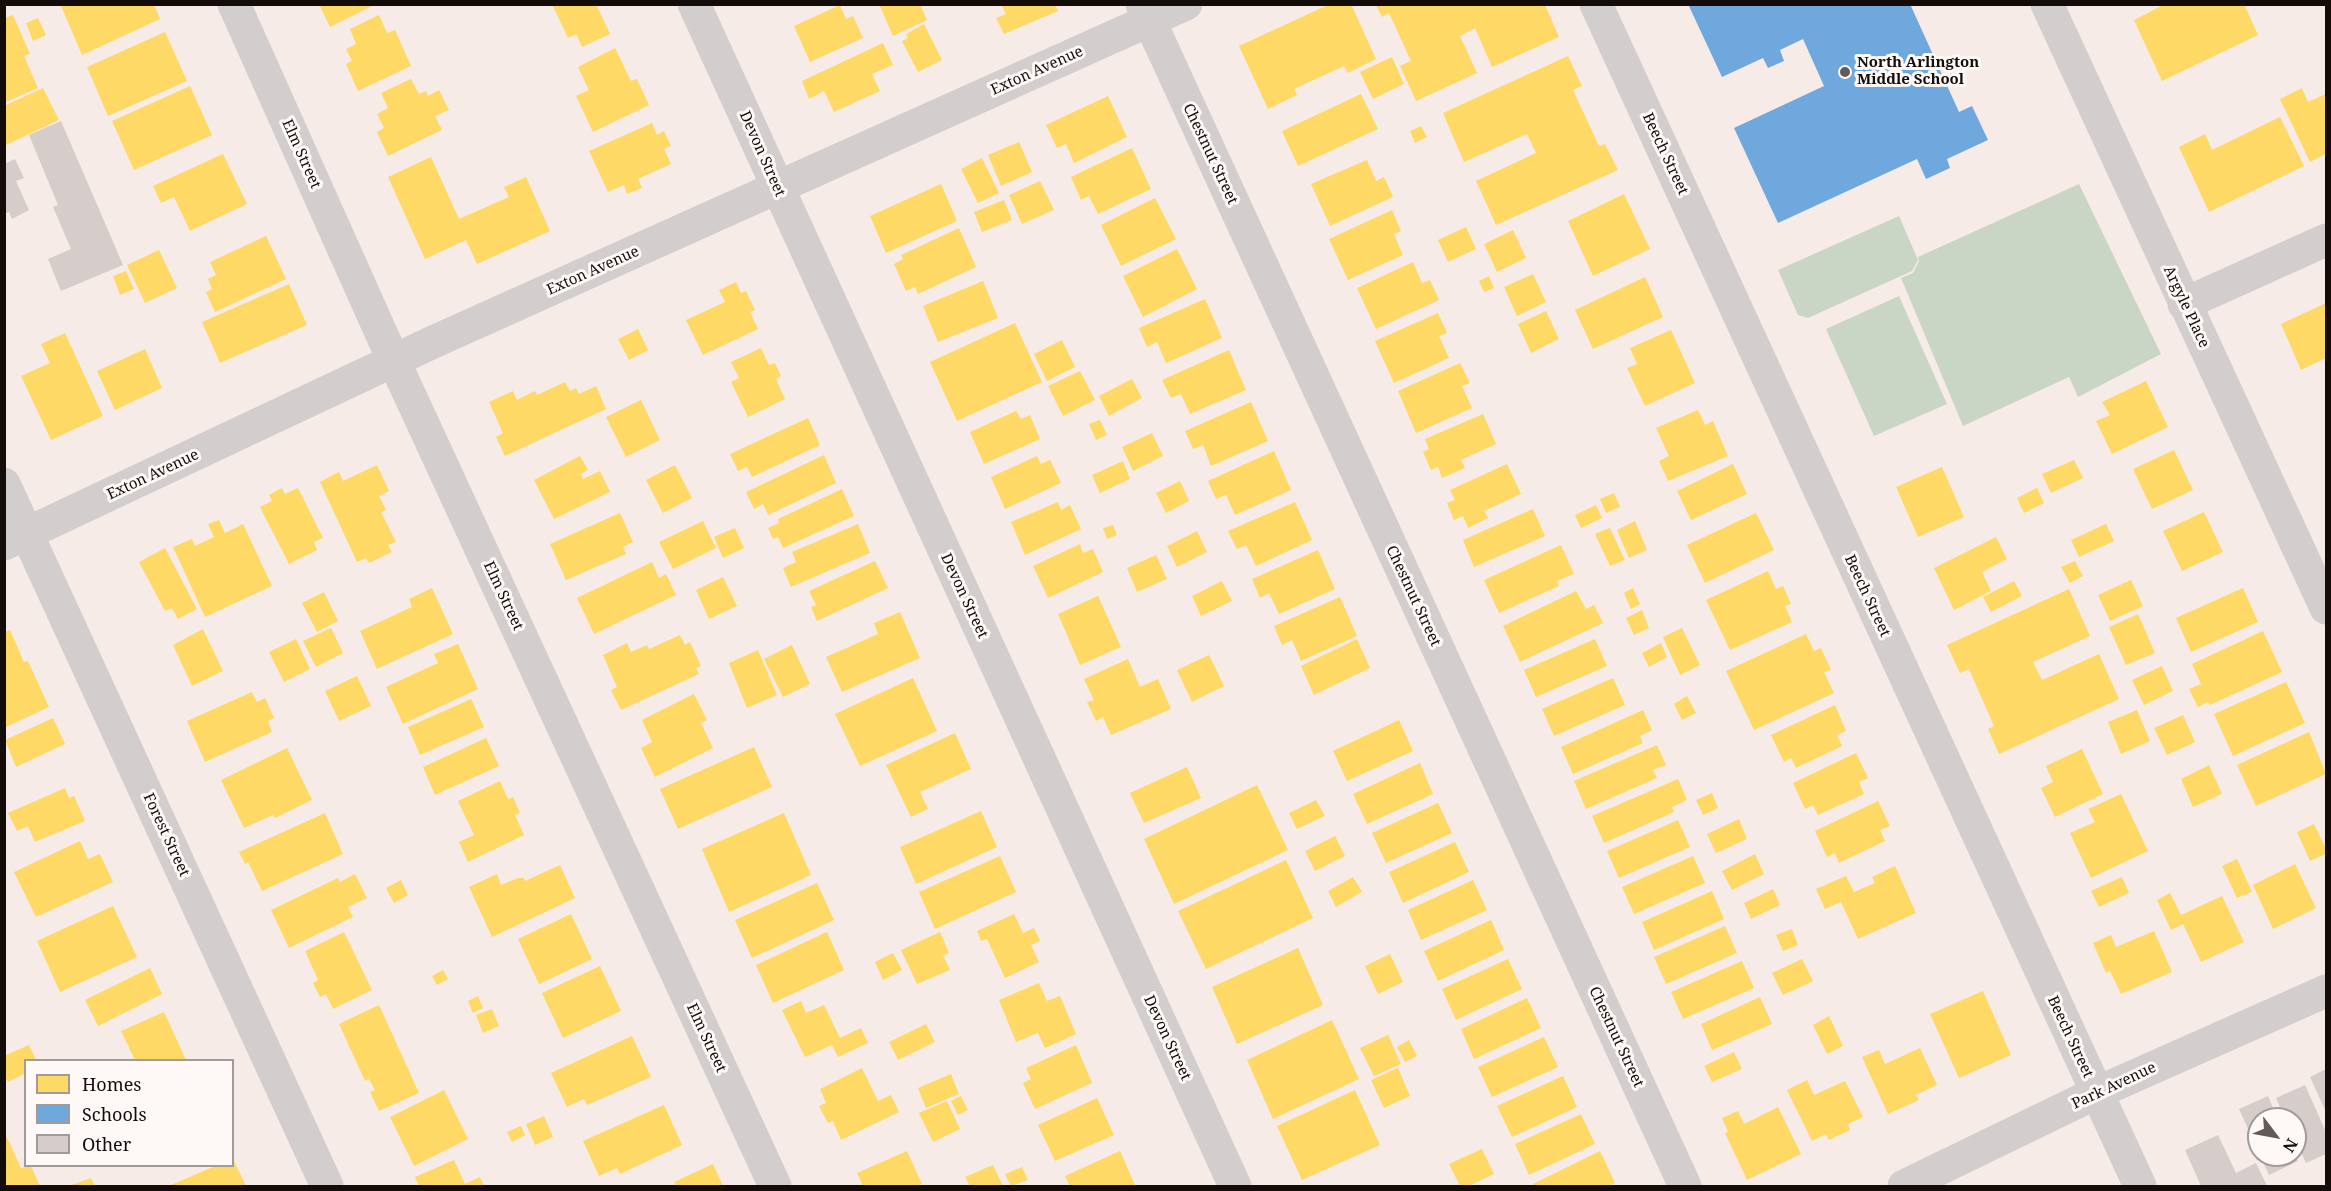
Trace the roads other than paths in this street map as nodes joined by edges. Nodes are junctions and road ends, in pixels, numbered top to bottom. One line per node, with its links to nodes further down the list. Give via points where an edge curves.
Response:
1 (234, 4): 10 (street, Elm Street)
2 (694, 4): 7 (street, Devon Street)
3 (1186, 4): 6 (street, Exton Avenue)
4 (1596, 4): 15 (street, Beech Street)
5 (2047, 4): 9 (street, Argyle Place)
6 (1145, 13): 7 (street, Exton Avenue); 19 (street, Chestnut Street)
7 (777, 189): 10 (street, Exton Avenue); 18 (street, Devon Street)
8 (2326, 240): 9 (street)
9 (2184, 304): 13 (street, Argyle Place)
10 (395, 360): 12 (street, Exton Avenue); 17 (street, Elm Street)
11 (4, 484): 12 (street, Forest Street)
12 (16, 539): 16 (street, Forest Street)
13 (2326, 609)
14 (2326, 991): 15 (street, Park Avenue)
15 (2096, 1093): 20 (street, Park Avenue); 21 (street, Beech Street)
16 (327, 1186)
17 (775, 1186)
18 (1235, 1186)
19 (1685, 1186)
20 (1904, 1186)
21 (2140, 1186)

